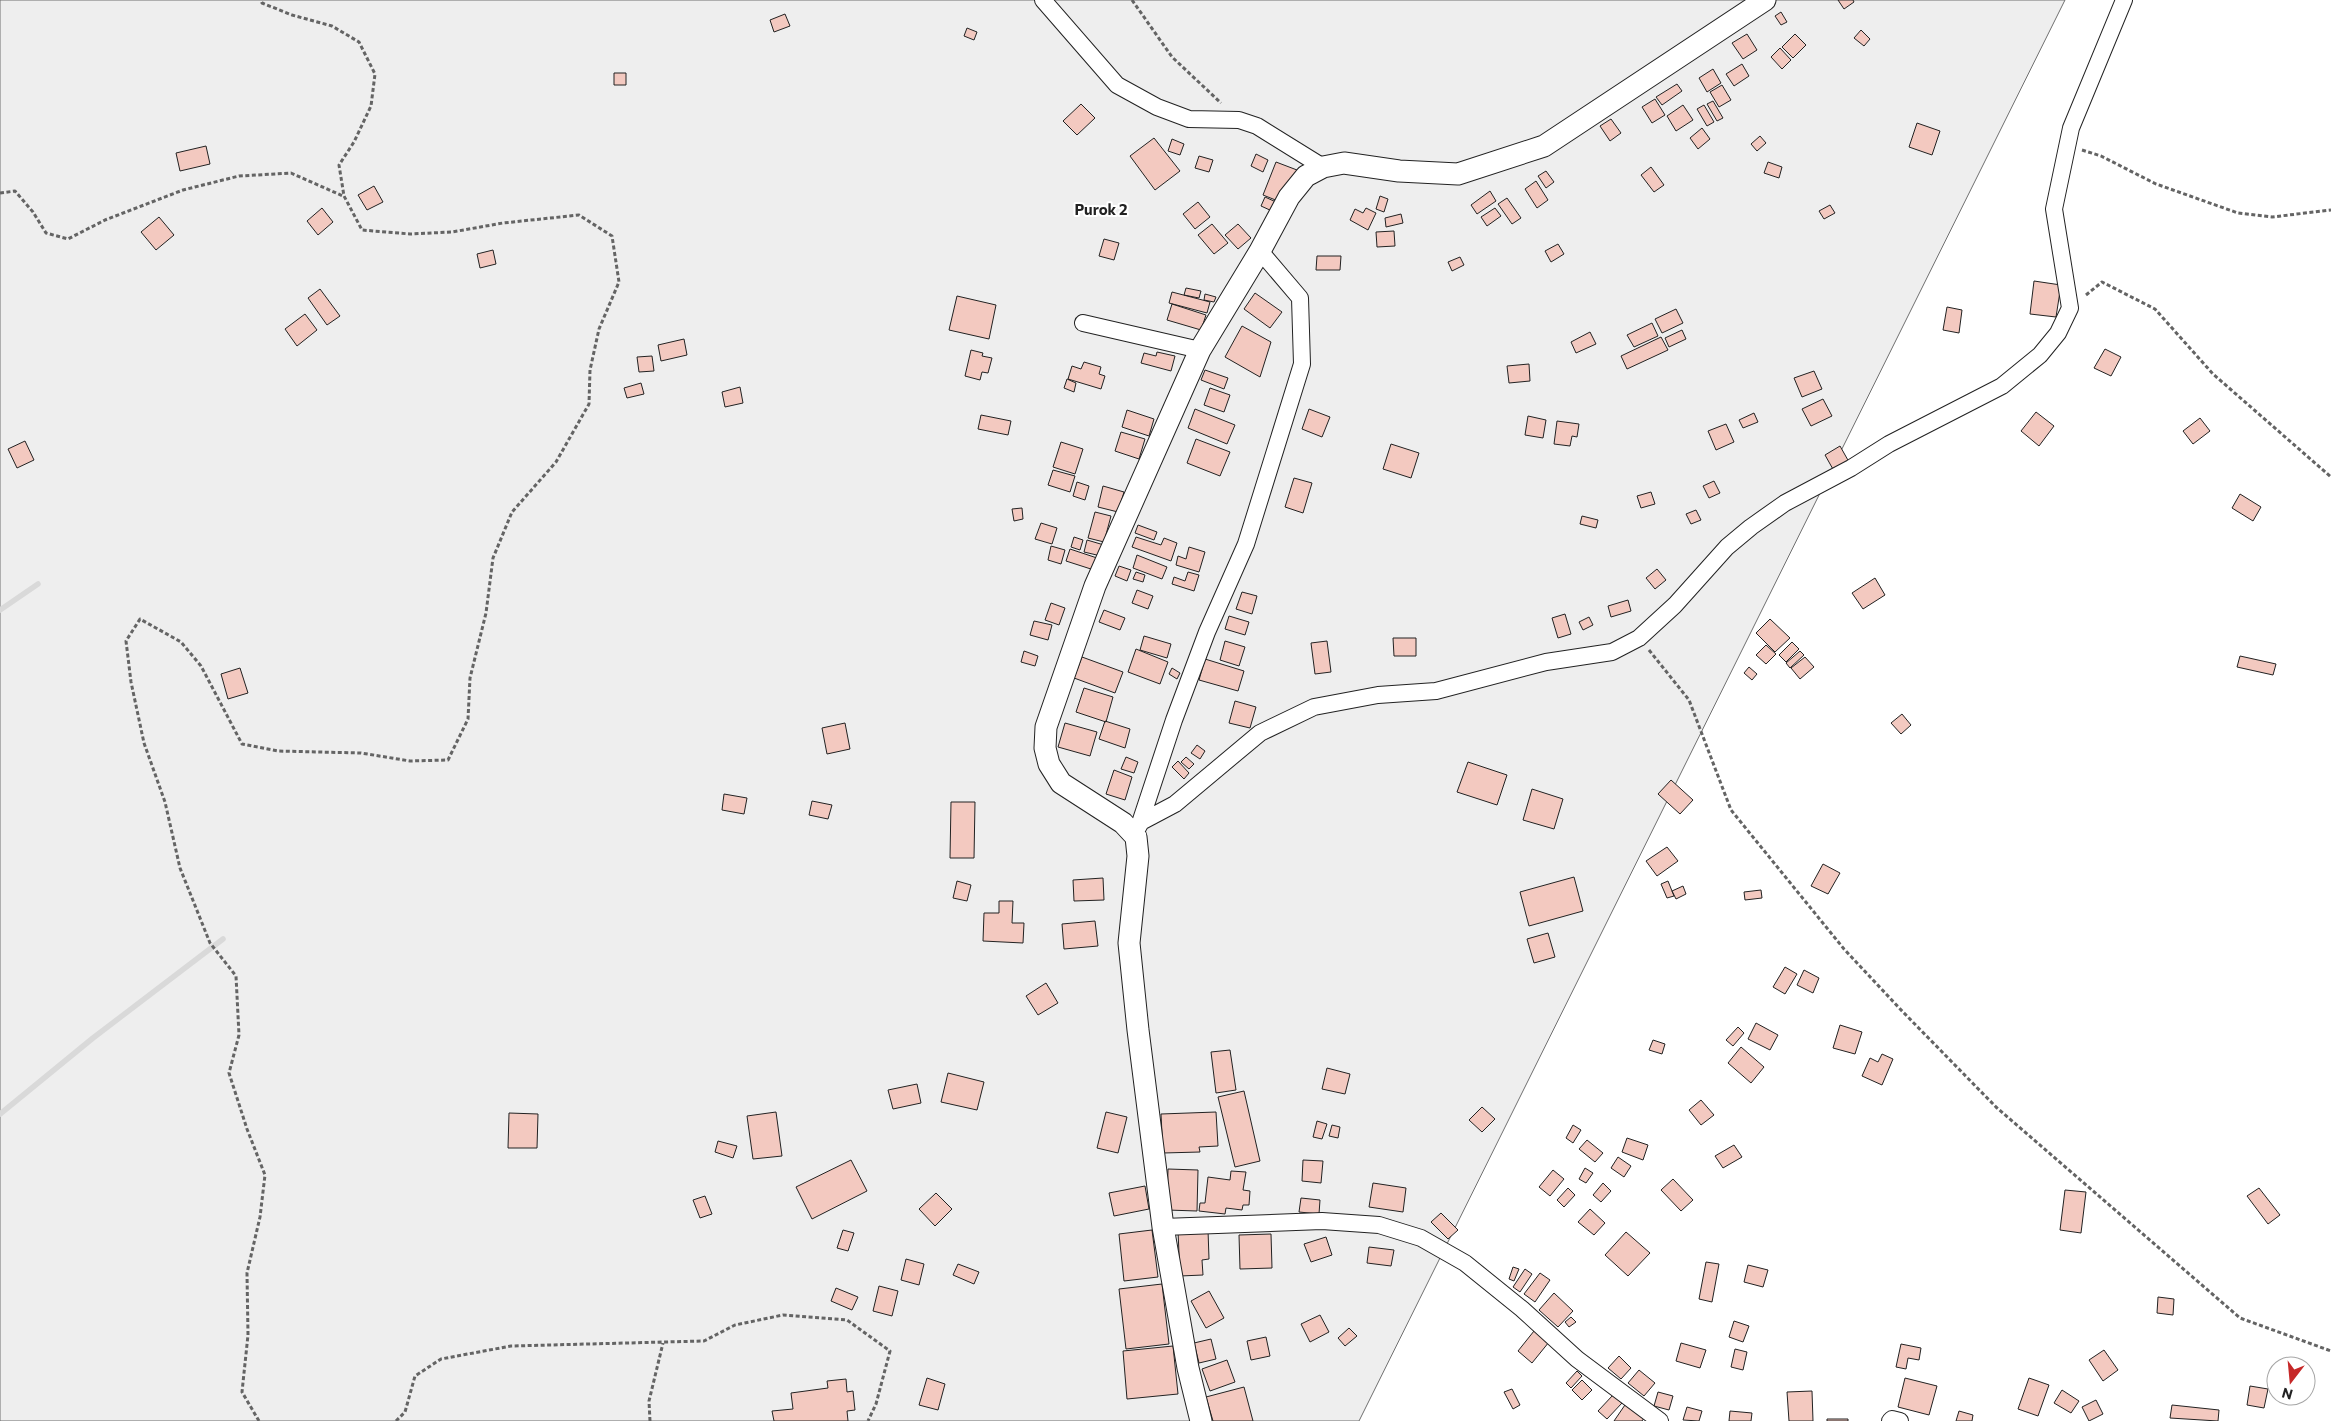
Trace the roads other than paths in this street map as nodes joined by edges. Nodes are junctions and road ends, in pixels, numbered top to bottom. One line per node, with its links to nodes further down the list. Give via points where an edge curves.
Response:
1 (1043, 0): 4 (street, via 1117,85 1157,107 1189,119 1239,120 1257,126)
2 (1765, 0): 4 (street, via 1544,146 1458,174 1399,171 1344,163)
3 (2124, 0): 8 (street, via 2071,128 2054,209 2070,308 2058,333 2040,355 2002,386 1784,503 1727,547 1694,586 1639,638 1612,652 1546,662 1436,691 1378,695 1314,707 1260,733 1175,804)
4 (1323, 166): 5 (street, via 1306,176 1289,196)
5 (1260, 251): 7 (street); 8 (street, via 1300,298 1302,364 1246,544 1177,711)
6 (1083, 324): 7 (street)
7 (1200, 350): 8 (street, via 1095,586 1046,727 1045,748 1049,764 1061,783 1123,823)
8 (1138, 829): 9 (street, via 1129,943)
9 (1163, 1227): 10 (street, via 1188,1368); 11 (street, via 1322,1221 1379,1225 1420,1238 1464,1263 1577,1359)
10 (1201, 1421)
11 (1660, 1421)
12 (1890, 1421): 13 (street)
13 (1900, 1421)

